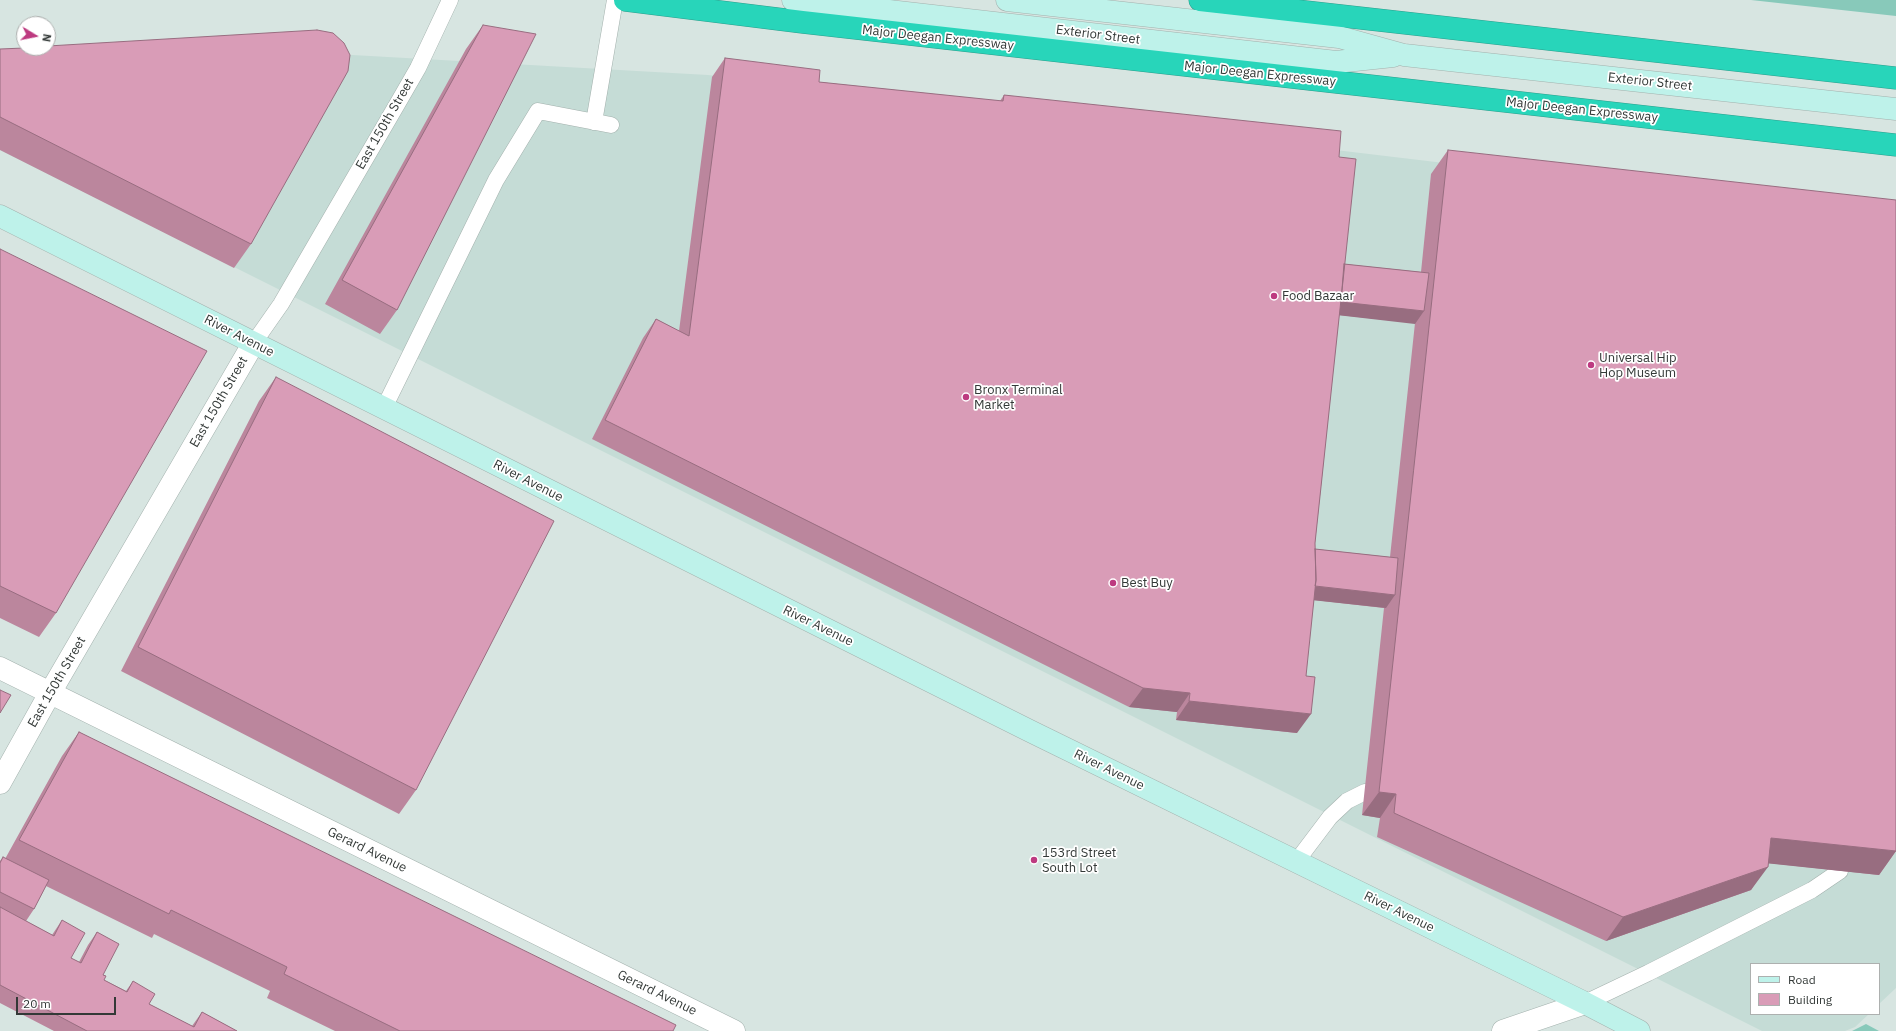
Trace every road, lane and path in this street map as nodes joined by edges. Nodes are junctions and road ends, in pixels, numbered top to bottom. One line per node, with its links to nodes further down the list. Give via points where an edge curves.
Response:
1 (450, 0): 14 (lane, East 150th Street, via 403,95 281,304)
2 (615, 0): 10 (lane)
3 (625, 0): 12 (highway, Major Deegan Expressway)
4 (793, 0): 7 (main road, Exterior Street, via 1336,62)
5 (1007, 0): 7 (main road, Exterior Street, via 1339,37)
6 (1200, 0): 8 (highway)
7 (1404, 55): 9 (main road, Exterior Street)
8 (1896, 78)
9 (1896, 109)
10 (594, 122): 11 (lane); 15 (lane, via 538,111 496,180)
11 (610, 125)
12 (1896, 145)
13 (0, 216): 14 (main road, River Avenue)
14 (253, 344): 15 (main road, River Avenue); 17 (street, East 150th Street)
15 (384, 408): 21 (main road, River Avenue)
16 (0, 668): 17 (street, Gerard Avenue)
17 (50, 693): 18 (street, East 150th Street); 23 (street, Gerard Avenue)
18 (0, 783)
19 (1365, 792): 21 (lane, via 1347,801 1330,817)
20 (1845, 834): 22 (lane, via 1840,871 1812,890)
21 (1296, 862): 22 (main road, River Avenue)
22 (1585, 1002): 24 (street); 25 (main road, River Avenue)
23 (734, 1031)
24 (1503, 1031)
25 (1639, 1031)

